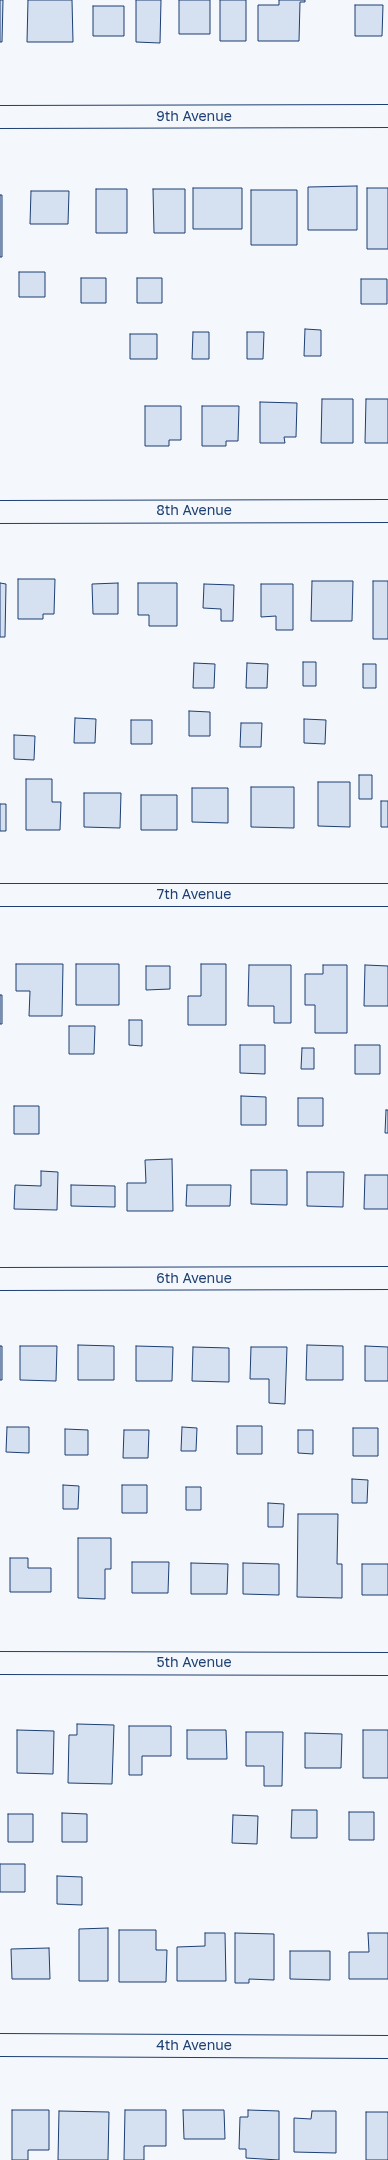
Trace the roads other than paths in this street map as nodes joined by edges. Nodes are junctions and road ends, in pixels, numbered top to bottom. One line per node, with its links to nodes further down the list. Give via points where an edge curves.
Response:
1 (388, 116): 2 (street, 9th Avenue)
2 (0, 117)
3 (388, 511): 4 (street, 8th Avenue)
4 (0, 512)
5 (388, 895): 6 (street, 7th Avenue)
6 (0, 896)
7 (388, 1278): 8 (street, 6th Avenue)
8 (0, 1279)
9 (0, 1663): 10 (street, 5th Avenue)
10 (388, 1664)
11 (0, 2045): 12 (street, 4th Avenue)
12 (388, 2047)

